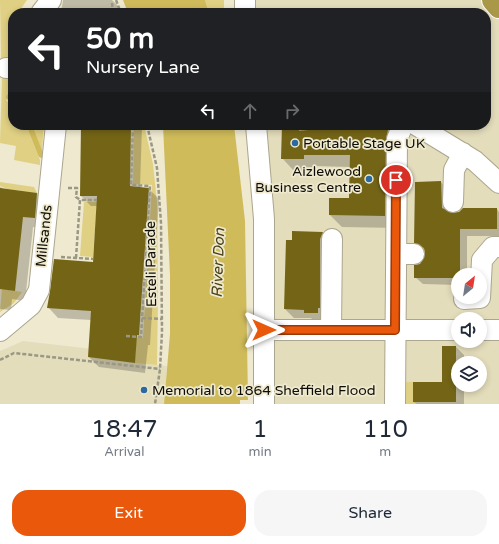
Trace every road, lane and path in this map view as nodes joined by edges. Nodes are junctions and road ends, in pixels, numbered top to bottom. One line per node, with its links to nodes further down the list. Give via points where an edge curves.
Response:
1 (51, 0): 5 (street)
2 (493, 0): 4 (highway)
3 (112, 3): 6 (path)
4 (499, 7)
5 (45, 8)
6 (112, 8)
7 (55, 130): 33 (street, Millsands, via 39,290 31,305)
8 (132, 130): 25 (path, via 132,185 150,186)
9 (148, 130): 26 (path, Esteli Parade, via 160,195)
10 (256, 130): 27 (street, via 264,219)
11 (424, 130): 13 (street)
12 (395, 141): 29 (street, via 405,254)
13 (463, 153): 14 (street); 18 (street, via 454,170)
14 (499, 183)
15 (64, 187): 16 (path, via 77,188 76,197)
16 (80, 200): 17 (path); 22 (path)
17 (97, 200)
18 (453, 202)
19 (332, 239): 28 (street)
20 (499, 247): 24 (street, via 493,247 482,260)
21 (55, 257): 22 (path)
22 (76, 258): 23 (path)
23 (93, 259)
24 (482, 268)
25 (142, 318): 26 (path); 34 (path, via 141,337)
26 (162, 319): 36 (path, Esteli Parade)
27 (264, 330): 28 (street); 38 (street)
28 (331, 330): 29 (street)
29 (395, 330): 30 (street); 39 (street)
30 (451, 330)
31 (487, 330): 32 (street)
32 (499, 330)
33 (0, 331)
34 (126, 336)
35 (0, 360): 36 (path, via 14,353)
36 (160, 369): 37 (path, Esteli Parade)
37 (155, 404)
38 (264, 404)
39 (395, 404)

